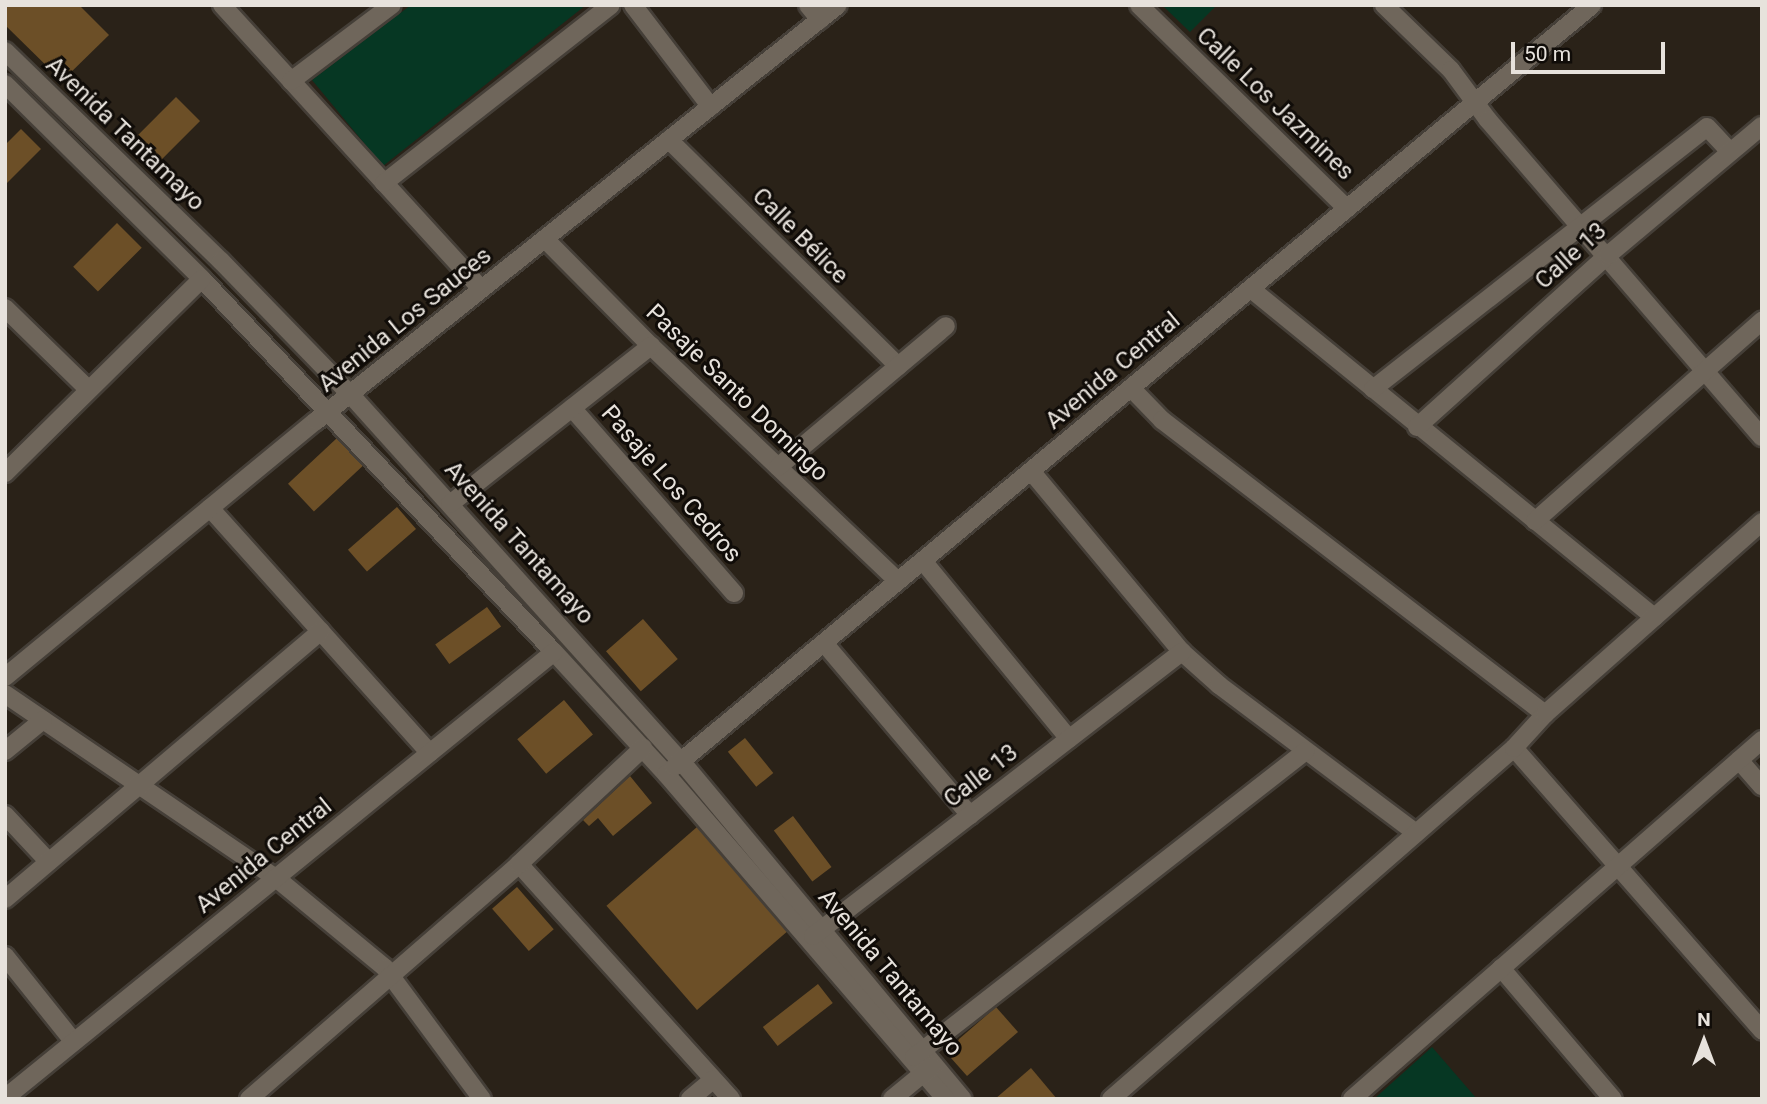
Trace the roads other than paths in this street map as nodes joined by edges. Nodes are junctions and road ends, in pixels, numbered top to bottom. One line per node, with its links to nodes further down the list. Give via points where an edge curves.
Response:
1 (222, 5): 12 (street)
2 (392, 5): 12 (street)
3 (611, 5): 19 (street)
4 (633, 5): 15 (street)
5 (808, 5): 10 (street)
6 (838, 5): 10 (street, Avenida Los Sauces)
7 (1139, 5): 20 (street, Calle Los Jazmines)
8 (1384, 5): 14 (street)
9 (1592, 5): 14 (street, Avenida Central)
10 (820, 20): 15 (street, Avenida Los Sauces)
11 (5, 51): 36 (street, Avenida Tantamayo)
12 (291, 81): 19 (street)
13 (5, 84): 24 (street, Avenida Tantamayo)
14 (1476, 101): 20 (street, Avenida Central); 21 (street)
15 (711, 107): 17 (street, Avenida Los Sauces)
16 (1762, 126): 18 (street, Calle 13)
17 (669, 140): 22 (street, Avenida Los Sauces); 31 (street, Calle Bélice)
18 (1730, 152): 21 (street, Calle 13, via 1707,127); 23 (street, Calle 13)
19 (384, 183): 25 (street)
20 (1347, 209): 26 (street, Avenida Central)
21 (1582, 225): 23 (street); 34 (street, Calle 13)
22 (545, 239): 25 (street, Avenida Los Sauces); 30 (street, Pasaje Santo Domingo)
23 (1608, 255): 32 (street); 39 (street, Calle 13)
24 (202, 279): 35 (street); 38 (street, Avenida Tantamayo)
25 (481, 289): 36 (street, Avenida Los Sauces)
26 (1251, 289): 33 (street, Avenida Central); 34 (street)
27 (5, 308): 35 (street)
28 (1762, 321): 32 (street)
29 (946, 326): 31 (street)
30 (651, 346): 37 (street); 41 (street, Pasaje Santo Domingo)
31 (898, 366): 41 (street)
32 (1704, 372): 40 (street); 46 (street)
33 (1132, 388): 42 (street, Avenida Central); 58 (street, via 1163,420)
34 (1373, 389): 39 (street)
35 (89, 390): 43 (street)
36 (350, 394): 38 (street, Avenida Los Sauces); 44 (street, Avenida Tantamayo)
37 (572, 408): 44 (street); 50 (street, Pasaje Los Cedros)
38 (330, 412): 45 (street, Avenida Los Sauces); 54 (street, Avenida Tantamayo)
39 (1418, 427): 46 (street)
40 (1762, 437)
41 (778, 467): 49 (street, Pasaje Santo Domingo)
42 (1031, 471): 48 (street, Avenida Central); 55 (street)
43 (5, 472)
44 (450, 504): 68 (street, Avenida Tantamayo)
45 (210, 508): 52 (street); 56 (street, Avenida Los Sauces)
46 (1535, 522): 51 (street)
47 (1762, 522): 51 (street)
48 (923, 561): 49 (street, Avenida Central); 60 (street)
49 (898, 581): 53 (street, Avenida Central)
50 (734, 593)
51 (1654, 617): 58 (street)
52 (321, 631): 66 (street); 70 (street)
53 (824, 643): 68 (street, Avenida Central); 73 (street)
54 (554, 652): 62 (street, Avenida Tantamayo); 66 (street, Avenida Central)
55 (1182, 652): 60 (street, Calle 13); 65 (street)
56 (5, 677)
57 (5, 694): 59 (street)
58 (1545, 714): 63 (street)
59 (43, 720): 64 (street); 70 (street)
60 (1069, 739): 73 (street, Calle 13)
61 (1762, 740): 67 (street)
62 (643, 748): 69 (street, Avenida Tantamayo); 76 (street)
63 (1514, 748): 74 (street); 77 (street)
64 (5, 751)
65 (1306, 751): 74 (street); 86 (street)
66 (430, 753): 78 (street, Avenida Central)
67 (1739, 760): 71 (street); 77 (street)
68 (681, 761): 69 (street, Avenida Central); 80 (street, Avenida Tantamayo)
69 (666, 774): 80 (street, Avenida Tantamayo)
70 (141, 785): 75 (street); 78 (street)
71 (1762, 786)
72 (5, 815): 75 (street)
73 (970, 815): 80 (street, Calle 13)
74 (1416, 834): 96 (street)
75 (49, 862): 79 (street)
76 (519, 864): 83 (street); 87 (street)
77 (1619, 865): 82 (street); 84 (street)
78 (276, 878): 83 (street); 85 (street, Avenida Central)
79 (5, 899)
80 (815, 934): 86 (street, Avenida Tantamayo)
81 (5, 956): 85 (street)
82 (1501, 968): 97 (street); 98 (street)
83 (390, 976): 89 (street); 90 (street)
84 (1762, 1030)
85 (74, 1042): 88 (street, Avenida Central)
86 (924, 1061): 93 (street); 94 (street, Avenida Tantamayo); 95 (street, Avenida Tantamayo)
87 (713, 1080): 91 (street); 92 (street)
88 (5, 1098)
89 (249, 1099)
90 (482, 1099)
91 (690, 1099)
92 (731, 1099)
93 (892, 1099)
94 (946, 1099)
95 (963, 1099)
96 (1111, 1099)
97 (1352, 1099)
98 (1613, 1099)

